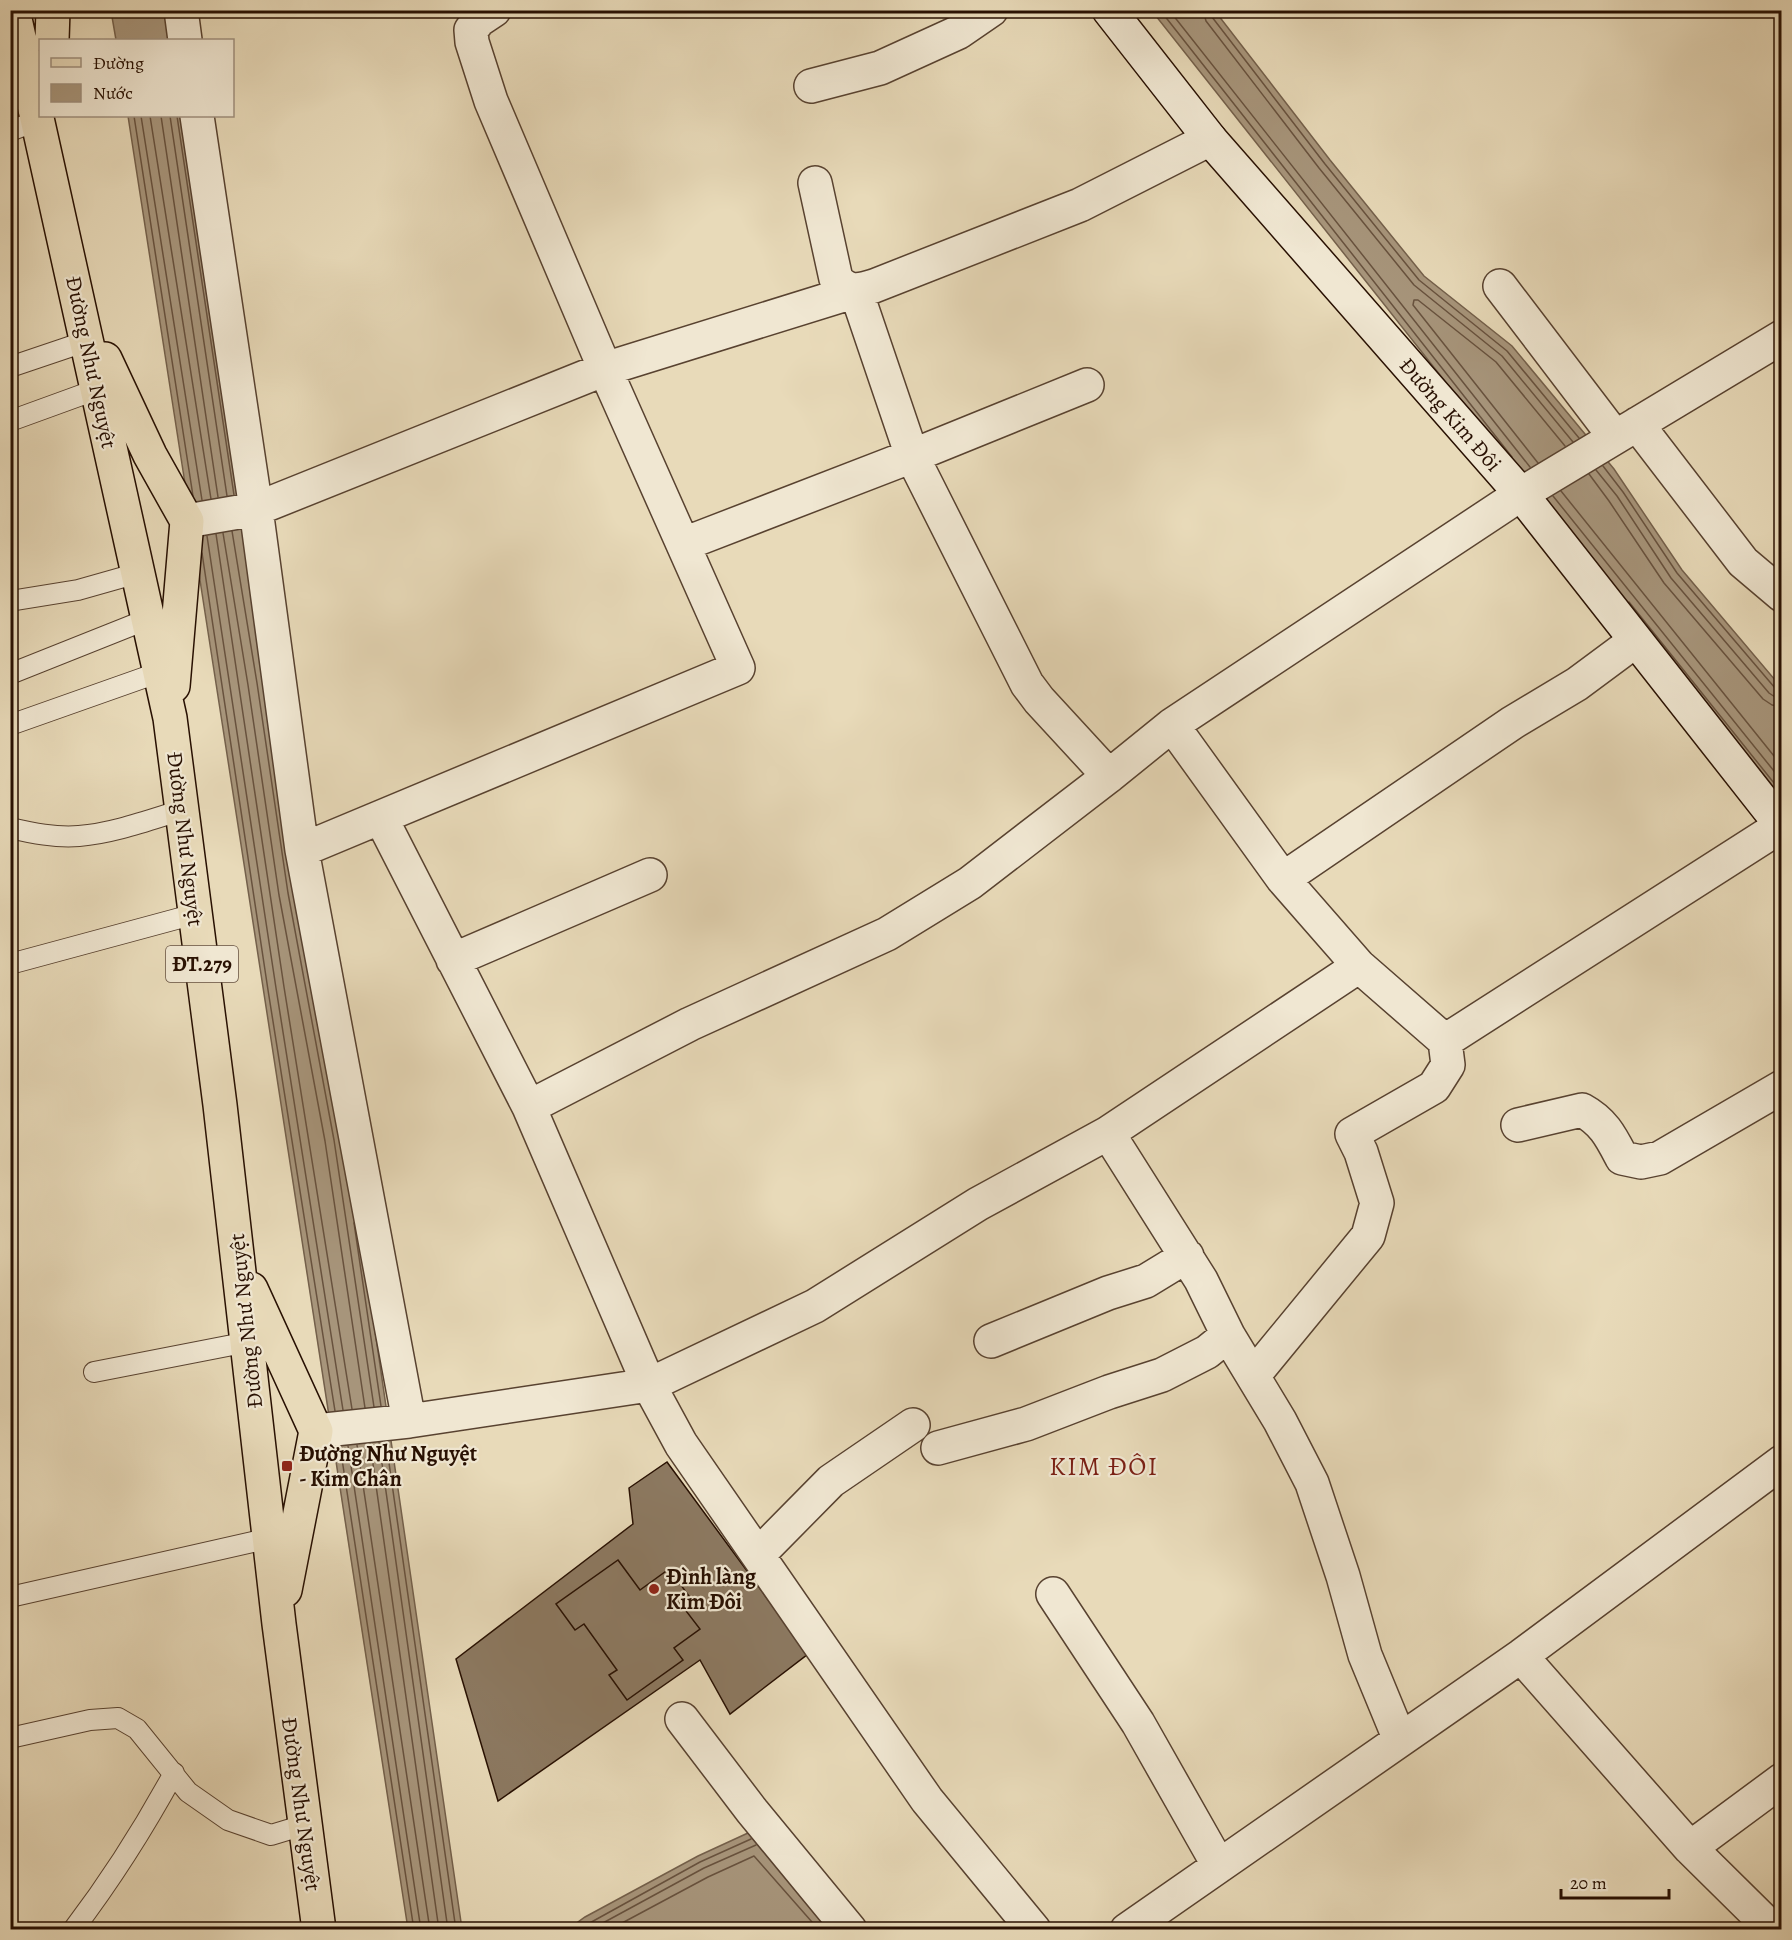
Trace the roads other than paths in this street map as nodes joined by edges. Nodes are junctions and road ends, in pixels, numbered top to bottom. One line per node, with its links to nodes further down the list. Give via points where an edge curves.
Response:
1 (13, 10): 11 (main road, Đường Như Nguyệt / ĐT.279)
2 (53, 10): 7 (main road)
3 (181, 10): 8 (street)
4 (494, 10): 20 (street, via 471,30 472,42 491,101)
5 (991, 10): 9 (street, via 959,32 880,68)
6 (1109, 10): 12 (street, Đường Kim Đôi)
7 (52, 39)
8 (185, 39)
9 (812, 86)
10 (197, 117): 27 (street)
11 (24, 125): 16 (main road, Đường Như Nguyệt / ĐT.279, via 49,166)
12 (1210, 139): 15 (street, via 1080,205); 26 (street, Đường Kim Đôi)
13 (815, 183): 15 (street, via 836,279)
14 (1500, 286): 24 (street)
15 (856, 291): 20 (street); 25 (street)
16 (80, 305): 18 (main road, Đường Như Nguyệt / ĐT.279); 28 (main road, via 150,455)
17 (1782, 337): 24 (street)
18 (87, 340): 19 (lane); 22 (main road, Đường Như Nguyệt / ĐT.279)
19 (10, 367)
20 (605, 369): 27 (street); 29 (street)
21 (1087, 385): 25 (street)
22 (98, 389): 23 (lane); 30 (main road, Đường Như Nguyệt / ĐT.279)
23 (10, 421)
24 (1613, 438): 26 (street); 31 (street)
25 (912, 456): 29 (street); 40 (street, via 1027,684)
26 (1532, 488): 34 (street, Đường Kim Đôi); 39 (street)
27 (256, 509): 28 (street); 45 (street)
28 (187, 521): 37 (main road)
29 (684, 544): 42 (street, via 738,668)
30 (138, 573): 32 (lane, via 78,590); 33 (main road, Đường Như Nguyệt / ĐT.279)
31 (1782, 595)
32 (10, 601)
33 (148, 619): 35 (main road, Đường Như Nguyệt / ĐT.279); 36 (lane)
34 (1635, 641): 43 (street, Đường Kim Đôi); 47 (street, via 1577,684 1512,723)
35 (160, 672): 37 (main road, Đường Như Nguyệt / ĐT.279); 38 (lane)
36 (10, 674)
37 (170, 718): 41 (main road, Đường Như Nguyệt / ĐT.279)
38 (10, 725)
39 (1172, 725): 40 (street); 47 (street)
40 (1109, 776): 54 (street, via 970,883 887,934 690,1024)
41 (182, 810): 44 (lane, via 79,836); 48 (main road, Đường Như Nguyệt / ĐT.279)
42 (381, 818): 45 (street); 49 (street)
43 (1781, 826): 52 (street)
44 (10, 828)
45 (302, 850): 65 (street)
46 (650, 875): 49 (street)
47 (1283, 879): 51 (street)
48 (195, 914): 50 (lane); 58 (main road, Đường Như Nguyệt / ĐT.279)
49 (453, 960): 54 (street)
50 (10, 964)
51 (1359, 966): 52 (street); 56 (street)
52 (1445, 1041): 63 (street, via 1448,1065 1434,1087 1352,1134 1377,1203 1368,1236)
53 (1782, 1087): 55 (street, via 1660,1158 1641,1162 1622,1158 1596,1118 1582,1110)
54 (529, 1107): 64 (street)
55 (1518, 1125)
56 (1108, 1133): 57 (street); 64 (street, via 978,1204 815,1306)
57 (1187, 1256): 59 (street); 60 (street, via 1146,1281)
58 (239, 1265): 61 (main road, Đường Như Nguyệt / ĐT.279); 67 (main road)
59 (1228, 1335): 63 (street); 68 (street, via 1207,1352 1162,1375 1026,1424)
60 (991, 1341)
61 (248, 1342): 62 (lane); 70 (main road, Đường Như Nguyệt / ĐT.279)
62 (94, 1372)
63 (1253, 1376): 78 (street, via 1311,1483 1365,1655)
64 (649, 1385): 65 (street); 71 (street, via 681,1444)
65 (409, 1421): 67 (street)
66 (913, 1425): 71 (street, via 831,1481)
67 (316, 1431): 74 (main road)
68 (938, 1448)
69 (1782, 1462): 75 (street)
70 (270, 1538): 73 (lane); 74 (main road, Đường Như Nguyệt / ĐT.279)
71 (758, 1555): 84 (street, via 927,1800)
72 (1053, 1594): 83 (street, via 1138,1723)
73 (10, 1597)
74 (279, 1624): 81 (main road, Đường Như Nguyệt / ĐT.279)
75 (1521, 1656): 78 (street); 82 (street)
76 (682, 1719): 87 (street)
77 (10, 1738): 79 (lane, via 90,1720 118,1718 137,1729)
78 (1400, 1740): 83 (street)
79 (174, 1773): 81 (lane, via 188,1792 228,1820 271,1834); 85 (lane, via 143,1828)
80 (1782, 1780): 82 (street)
81 (304, 1825): 86 (main road, Đường Như Nguyệt / ĐT.279)
82 (1690, 1848): 89 (street)
83 (1219, 1866): 88 (street)
84 (1030, 1928)
85 (73, 1929)
86 (319, 1929)
87 (850, 1929)
88 (1128, 1929)
89 (1773, 1929)

